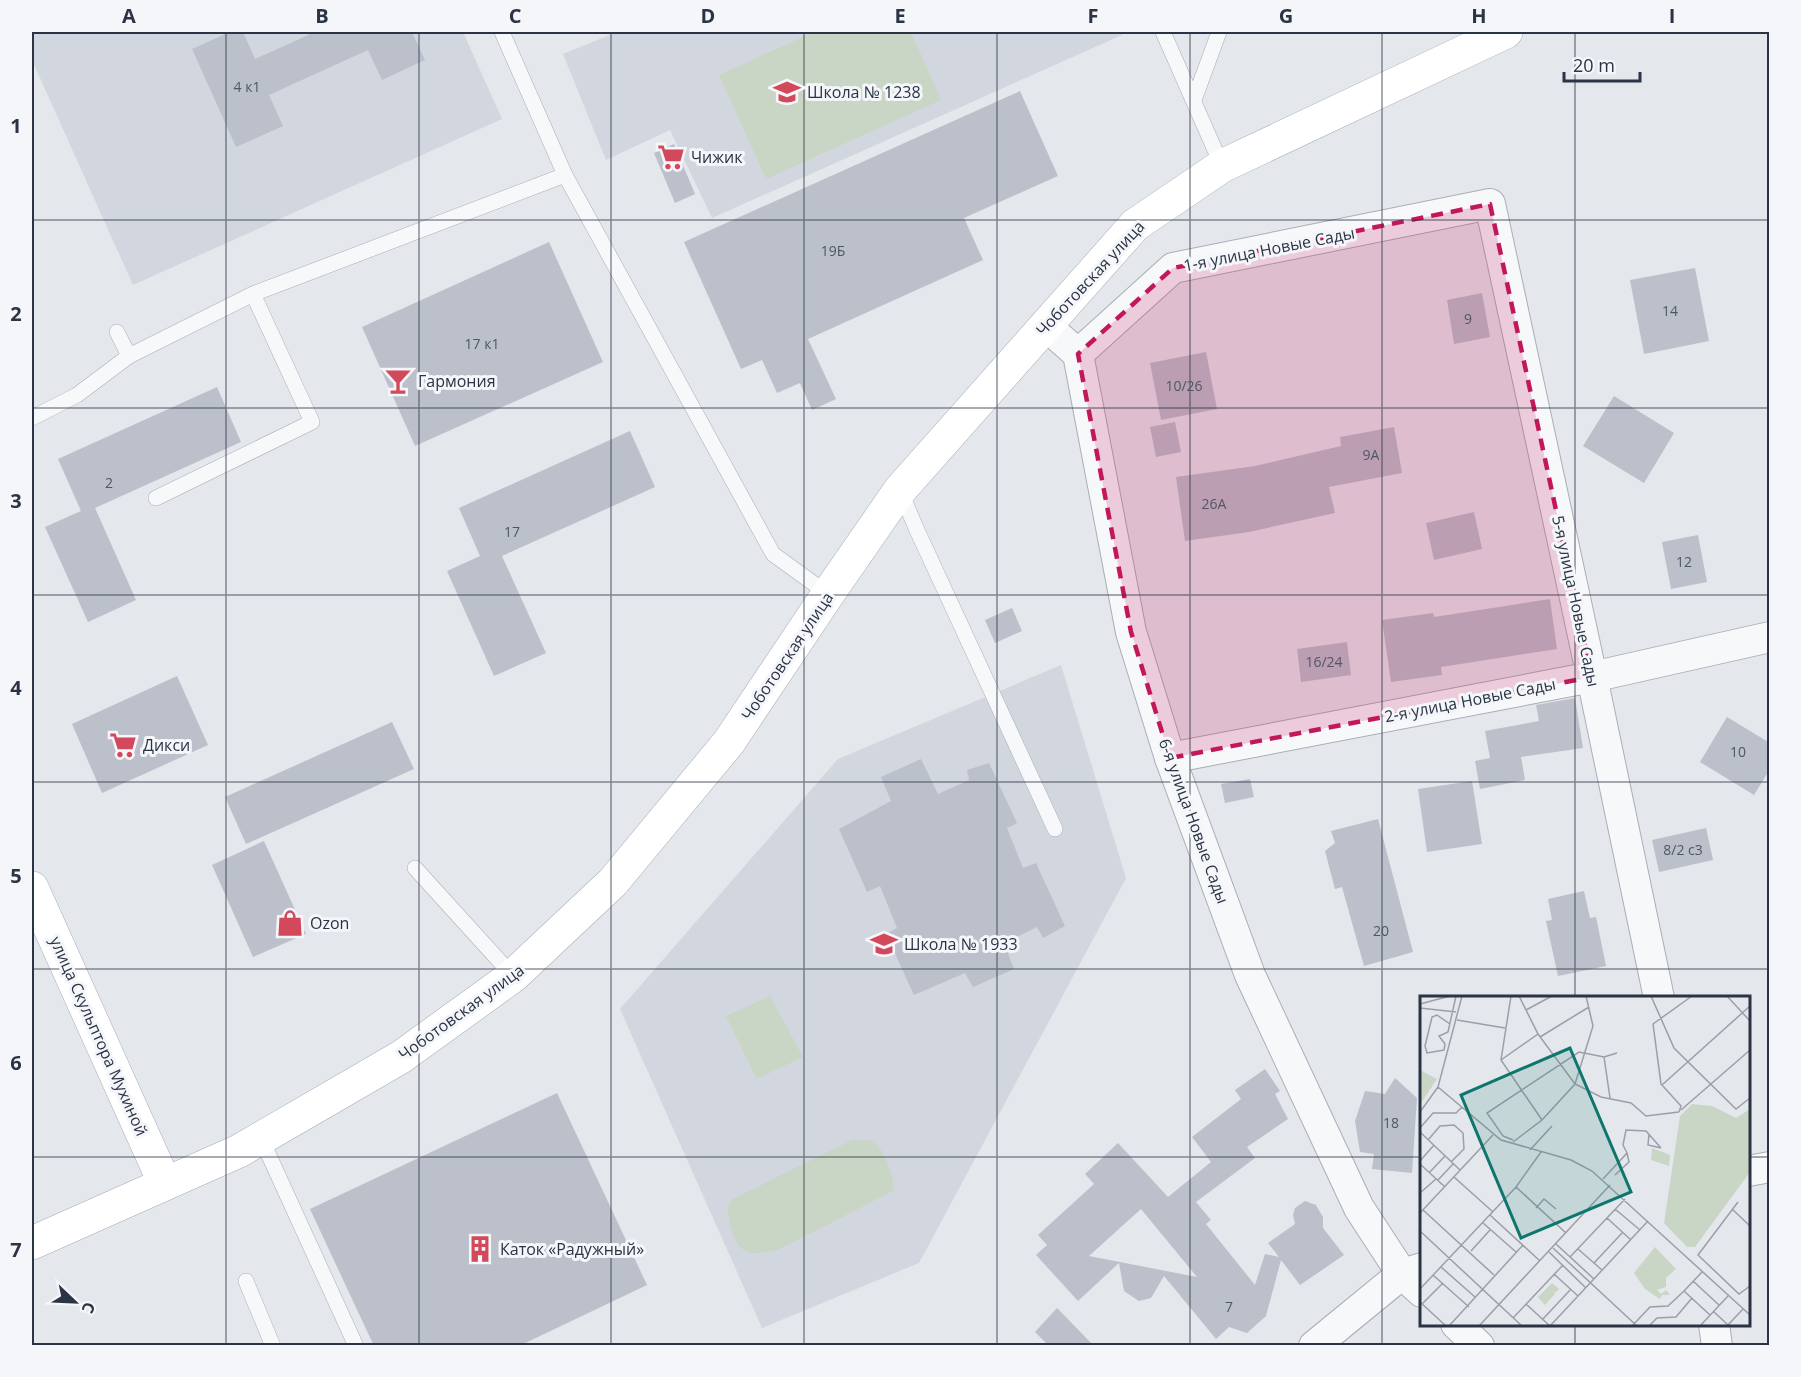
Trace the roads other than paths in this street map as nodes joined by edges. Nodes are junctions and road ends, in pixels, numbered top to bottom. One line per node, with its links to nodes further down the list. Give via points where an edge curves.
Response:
1 (502, 32): 7 (lane)
2 (1163, 32): 5 (lane)
3 (1219, 32): 5 (lane)
4 (1506, 32): 6 (main road, Чоботовская улица)
5 (1194, 100): 6 (lane)
6 (1222, 166): 10 (main road, Чоботовская улица, via 1134,225)
7 (565, 175): 9 (lane); 17 (lane, via 773,554)
8 (1490, 204): 12 (street, 1-я улица Новые Сады, via 1173,268); 19 (street, 5-я улица Новые Сады)
9 (253, 294): 13 (lane); 16 (lane, via 312,422)
10 (1045, 325): 12 (street); 15 (main road, Чоботовская улица)
11 (117, 332): 13 (lane)
12 (1078, 354): 20 (street, 6-я улица Новые Сады, via 1131,632)
13 (129, 356): 14 (lane, via 77,395)
14 (32, 418)
15 (900, 490): 17 (main road, Чоботовская улица); 21 (lane)
16 (156, 498)
17 (828, 594): 24 (main road, Чоботовская улица, via 729,742 613,882)
18 (1770, 637): 19 (street, 2-я улица Новые Сады)
19 (1592, 677): 20 (street, 2-я улица Новые Сады); 25 (street, 5-я улица Новые Сады)
20 (1170, 758): 31 (street, 6-я улица Новые Сады, via 1250,975 1359,1208)
21 (1055, 829)
22 (415, 868): 24 (lane)
23 (32, 888): 29 (main road, улица Скульптора Мухиной)
24 (513, 976): 26 (main road, Чоботовская улица, via 401,1057)
25 (1659, 996)
26 (261, 1138): 29 (main road, Чоботовская улица); 36 (lane)
27 (1770, 1167): 28 (street)
28 (1750, 1171)
29 (165, 1184): 30 (main road, Чоботовская улица)
30 (32, 1243)
31 (1415, 1278): 37 (street)
32 (246, 1281): 35 (lane)
33 (1458, 1326): 38 (street)
34 (1714, 1326): 39 (street)
35 (273, 1346)
36 (356, 1346)
37 (1314, 1346)
38 (1479, 1346)
39 (1717, 1346)

